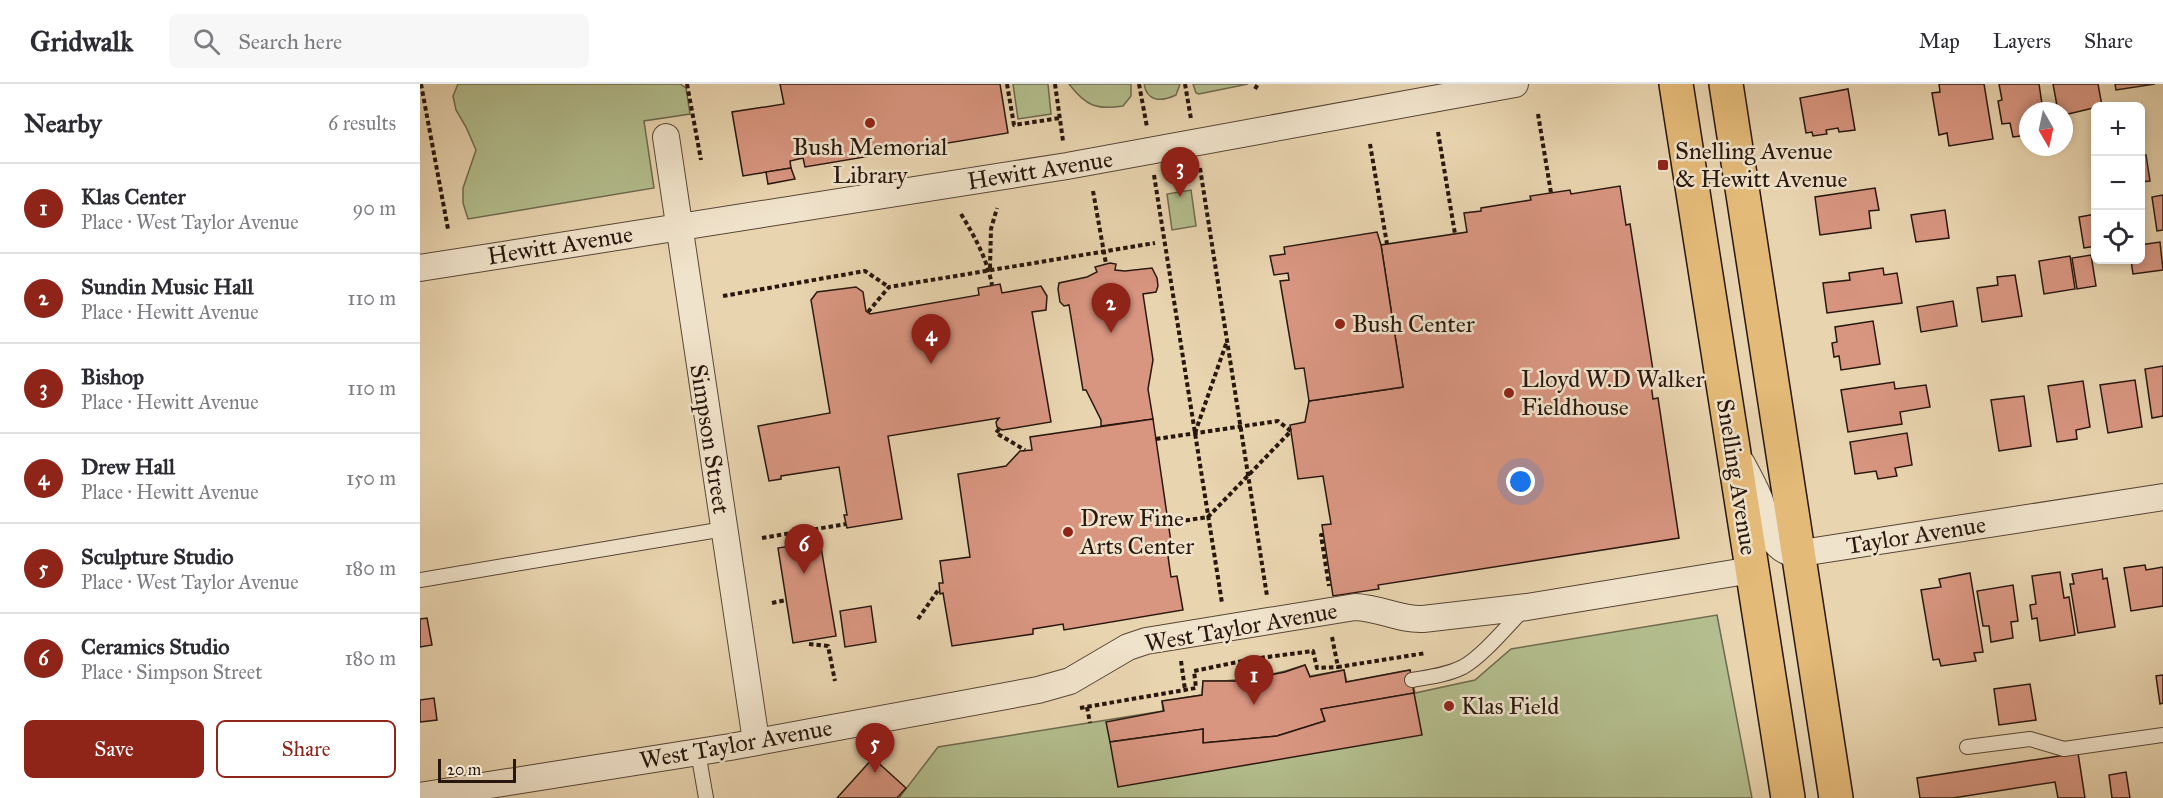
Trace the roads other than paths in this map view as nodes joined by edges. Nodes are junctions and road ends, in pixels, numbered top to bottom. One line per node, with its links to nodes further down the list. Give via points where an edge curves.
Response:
1 (1515, 84): 5 (street, Hewitt Avenue, via 1067,166)
2 (1676, 84): 7 (main road, Snelling Avenue)
3 (1726, 84): 10 (main road, Snelling Avenue)
4 (666, 137): 5 (street, Simpson Street)
5 (679, 226): 6 (street, Hewitt Avenue); 9 (street, Simpson Street)
6 (420, 268)
7 (1733, 448): 10 (street, via 1758,495 1773,539 1790,553); 11 (main road, Snelling Avenue)
8 (2163, 497): 10 (street, Taylor Avenue)
9 (724, 529): 12 (lane); 16 (street, Simpson Street)
10 (1799, 554): 22 (main road, Snelling Avenue)
11 (1752, 570): 13 (street, West Taylor Avenue); 21 (main road, Snelling Avenue)
12 (420, 580)
13 (1527, 607): 14 (lane, via 1464,667); 16 (street, West Taylor Avenue, via 1412,620 1378,609 1355,607 1146,641 1054,686)
14 (1412, 680)
15 (2163, 735): 17 (lane, via 2064,749 2030,739)
16 (756, 741): 18 (street, West Taylor Avenue)
17 (1966, 747)
18 (698, 752): 19 (street, West Taylor Avenue); 20 (lane)
19 (420, 796)
20 (706, 798)
21 (1788, 798)
22 (1836, 798)

